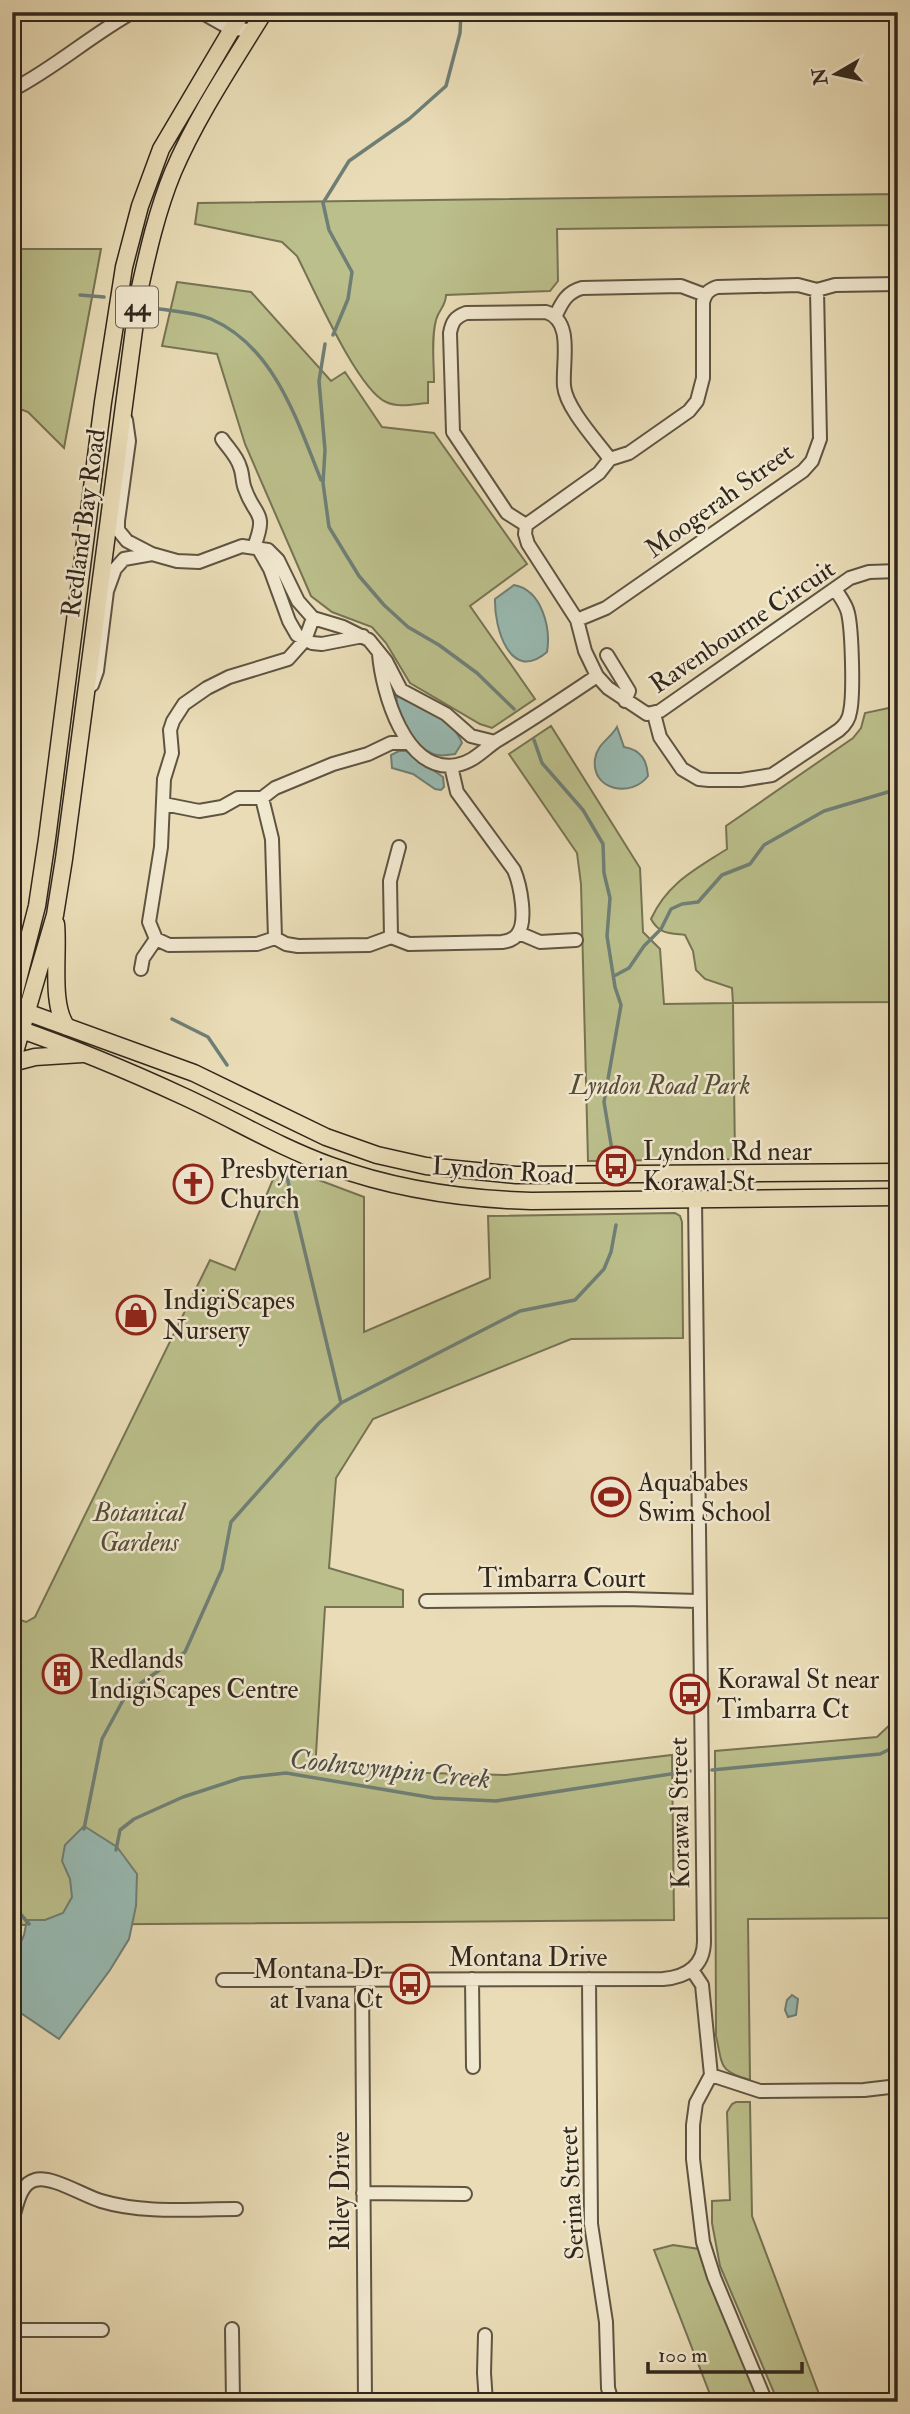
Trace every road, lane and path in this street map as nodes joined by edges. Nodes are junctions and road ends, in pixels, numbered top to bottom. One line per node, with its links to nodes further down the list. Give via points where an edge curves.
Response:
1 (134, 12): 7 (street)
2 (201, 12): 5 (street)
3 (264, 12): 6 (main road, Redland Bay Road / 44)
4 (240, 13): 5 (main road, Redland Bay Road / 44); 6 (street)
5 (231, 29): 6 (street); 47 (main road, Redland Bay Road / 44, via 161,149 124,267 37,905)
6 (253, 30): 12 (main road, Redland Bay Road / 44, via 198,120 154,225 139,292)
7 (12, 90)
8 (898, 284): 9 (street, via 835,285)
9 (817, 290): 10 (street, via 797,285 717,287); 21 (street, Moogerah Street, via 820,439 812,461 606,608)
10 (705, 295): 11 (street, via 681,286 582,288 565,298); 14 (street, via 703,378 697,401 629,453)
11 (555, 315): 14 (street, via 564,328 568,401); 15 (street, via 466,313 451,324 453,432 507,513)
12 (124, 402): 17 (street, via 129,441 118,530 127,541); 28 (main road, Redland Bay Road / 44)
13 (222, 439): 16 (street, via 241,468 244,488 260,518)
14 (610, 459): 15 (street, via 599,473)
15 (526, 525): 21 (street, Ravenbourne Circuit, via 528,544)
16 (256, 548): 17 (street, via 235,547 188,563); 20 (street, via 274,555 298,601); 23 (street, via 275,580 289,621)
17 (152, 554): 28 (street, via 124,559 110,579 97,671)
18 (898, 571): 19 (street, Ravenbourne Circuit, via 860,574)
19 (835, 589): 29 (street, Ravenbourne Circuit); 29 (street, via 848,611 852,697 850,715 839,730 772,775 709,780 682,769 660,737)
20 (313, 618): 22 (street); 23 (street)
21 (578, 620): 26 (street, Ravenbourne Circuit)
22 (363, 636): 23 (street, via 322,644); 24 (street)
23 (305, 640): 38 (street, via 288,659 229,677 176,713 170,730 172,753 164,779)
24 (379, 653): 30 (street); 31 (street, via 401,690 446,714)
25 (607, 655): 27 (street, via 629,691)
26 (597, 676): 27 (street, Ravenbourne Circuit); 32 (street)
27 (625, 701): 29 (street, Ravenbourne Circuit)
28 (82, 710): 40 (main road, Redland Bay Road / 44)
29 (654, 714)
30 (398, 728): 33 (street); 34 (street)
31 (471, 736): 32 (street); 35 (street)
32 (495, 741): 35 (street)
33 (391, 743): 34 (street); 37 (street, via 275,788)
34 (409, 743): 36 (street, via 434,763)
35 (476, 758): 36 (street)
36 (451, 766): 41 (street, via 457,792 519,881)
37 (262, 798): 38 (street, via 238,798 199,811); 43 (street, via 272,838)
38 (164, 804): 44 (street, via 150,912)
39 (399, 847): 42 (street, via 390,881)
40 (55, 915): 48 (main road, Redland Bay Road / 44); 49 (main road, via 57,1005)
41 (519, 933): 42 (street, via 502,942 409,944); 45 (street, via 540,942)
42 (391, 937): 43 (street, via 369,944 298,946)
43 (275, 938): 44 (street, via 257,944 169,945)
44 (156, 939): 46 (street)
45 (576, 940)
46 (141, 969)
47 (17, 970): 48 (main road, Redland Bay Road / 44)
48 (17, 1008): 49 (main road, Lyndon Road); 50 (main road, Redland Bay Road / 44)
49 (67, 1027): 54 (main road, Lyndon Road, via 194,1073 326,1137 402,1160 507,1175)
50 (17, 1029): 51 (main road, Lyndon Road); 52 (main road, Redland Bay Road / 44)
51 (84, 1054): 52 (main road); 56 (main road, Lyndon Road, via 287,1148 382,1182 503,1200)
52 (12, 1063)
53 (898, 1172): 54 (main road, Lyndon Road)
54 (694, 1174): 56 (main road)
55 (898, 1197): 56 (main road, Lyndon Road)
56 (695, 1199): 58 (street, Korawal Street)
57 (426, 1601): 58 (street, Timbarra Court)
58 (698, 1601): 59 (street, Korawal Street, via 704,1948)
59 (692, 1970): 62 (street, Montana Drive, via 663,1979); 65 (street, via 702,1985)
60 (362, 1979): 61 (street, Montana Drive); 63 (street, Montana Drive); 67 (street, Riley Drive)
61 (472, 1979): 62 (street, Montana Drive); 64 (street)
62 (589, 1979): 76 (street, Serina Street, via 591,2224)
63 (223, 1980)
64 (473, 2067)
65 (711, 2075): 66 (street, via 760,2091); 80 (street, via 696,2103 693,2124 703,2242)
66 (898, 2086)
67 (363, 2193): 68 (street); 78 (street, Riley Drive)
68 (464, 2193)
69 (236, 2209): 70 (street, via 117,2206 43,2178 25,2186)
70 (12, 2220)
71 (232, 2329): 77 (street)
72 (12, 2330): 73 (street)
73 (102, 2330)
74 (485, 2335): 79 (street)
75 (655, 2400): 76 (street)
76 (613, 2401)
77 (233, 2402)
78 (365, 2402)
79 (486, 2402)
80 (766, 2402)

